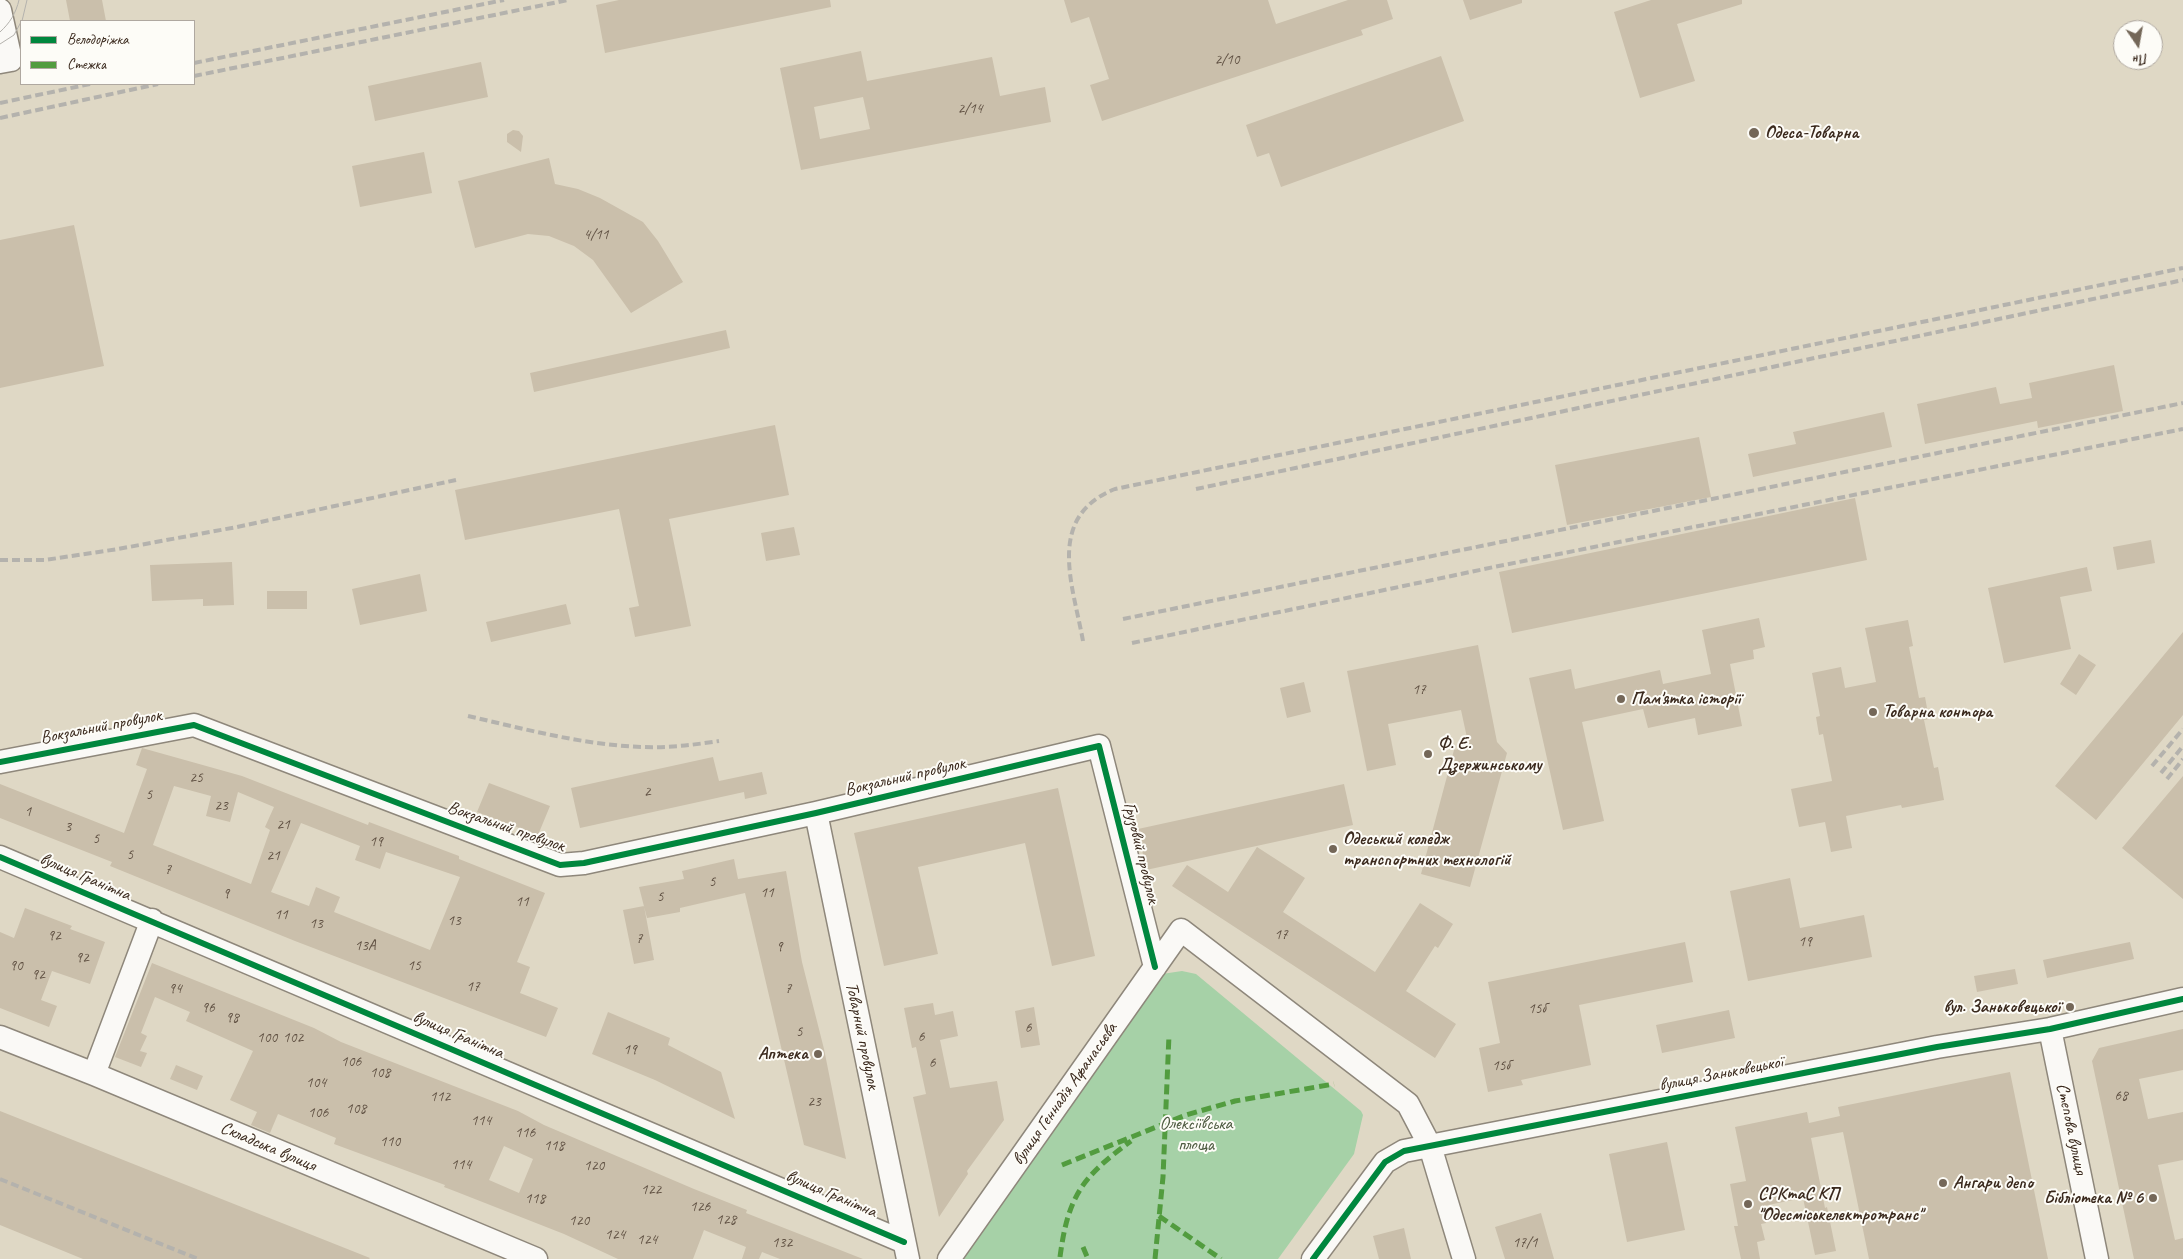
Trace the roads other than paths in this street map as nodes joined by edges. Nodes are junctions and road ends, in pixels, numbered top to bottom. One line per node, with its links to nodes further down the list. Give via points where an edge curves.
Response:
1 (0, 10): 2 (street)
2 (5, 61)
3 (1099, 746): 5 (street, Вокзальний провулок); 8 (street, Грузовий провулок)
4 (0, 762): 5 (street, Вокзальний провулок, via 194,725 560,865 584,863)
5 (816, 813): 14 (street, Товарний провулок)
6 (0, 857): 7 (street, вулиця Гранітна)
7 (152, 920): 12 (street); 14 (street, вулиця Гранітна)
8 (1155, 967): 13 (street, вулиця Геннадія Афанасьєва, via 1181,930 1408,1104); 16 (street, вулиця Геннадія Афанасьєва)
9 (2183, 1000): 10 (street, вулиця Заньковецької)
10 (2050, 1028): 13 (street, вулиця Заньковецької); 19 (street, Степова вулиця)
11 (0, 1037): 12 (street, Складська вулиця)
12 (94, 1074): 15 (street, Складська вулиця)
13 (1430, 1146): 17 (street, вулиця Заньковецької, via 1404,1151 1385,1162); 18 (street)
14 (906, 1250)
15 (536, 1259)
16 (949, 1259)
17 (1313, 1259)
18 (1464, 1259)
19 (2098, 1259)

